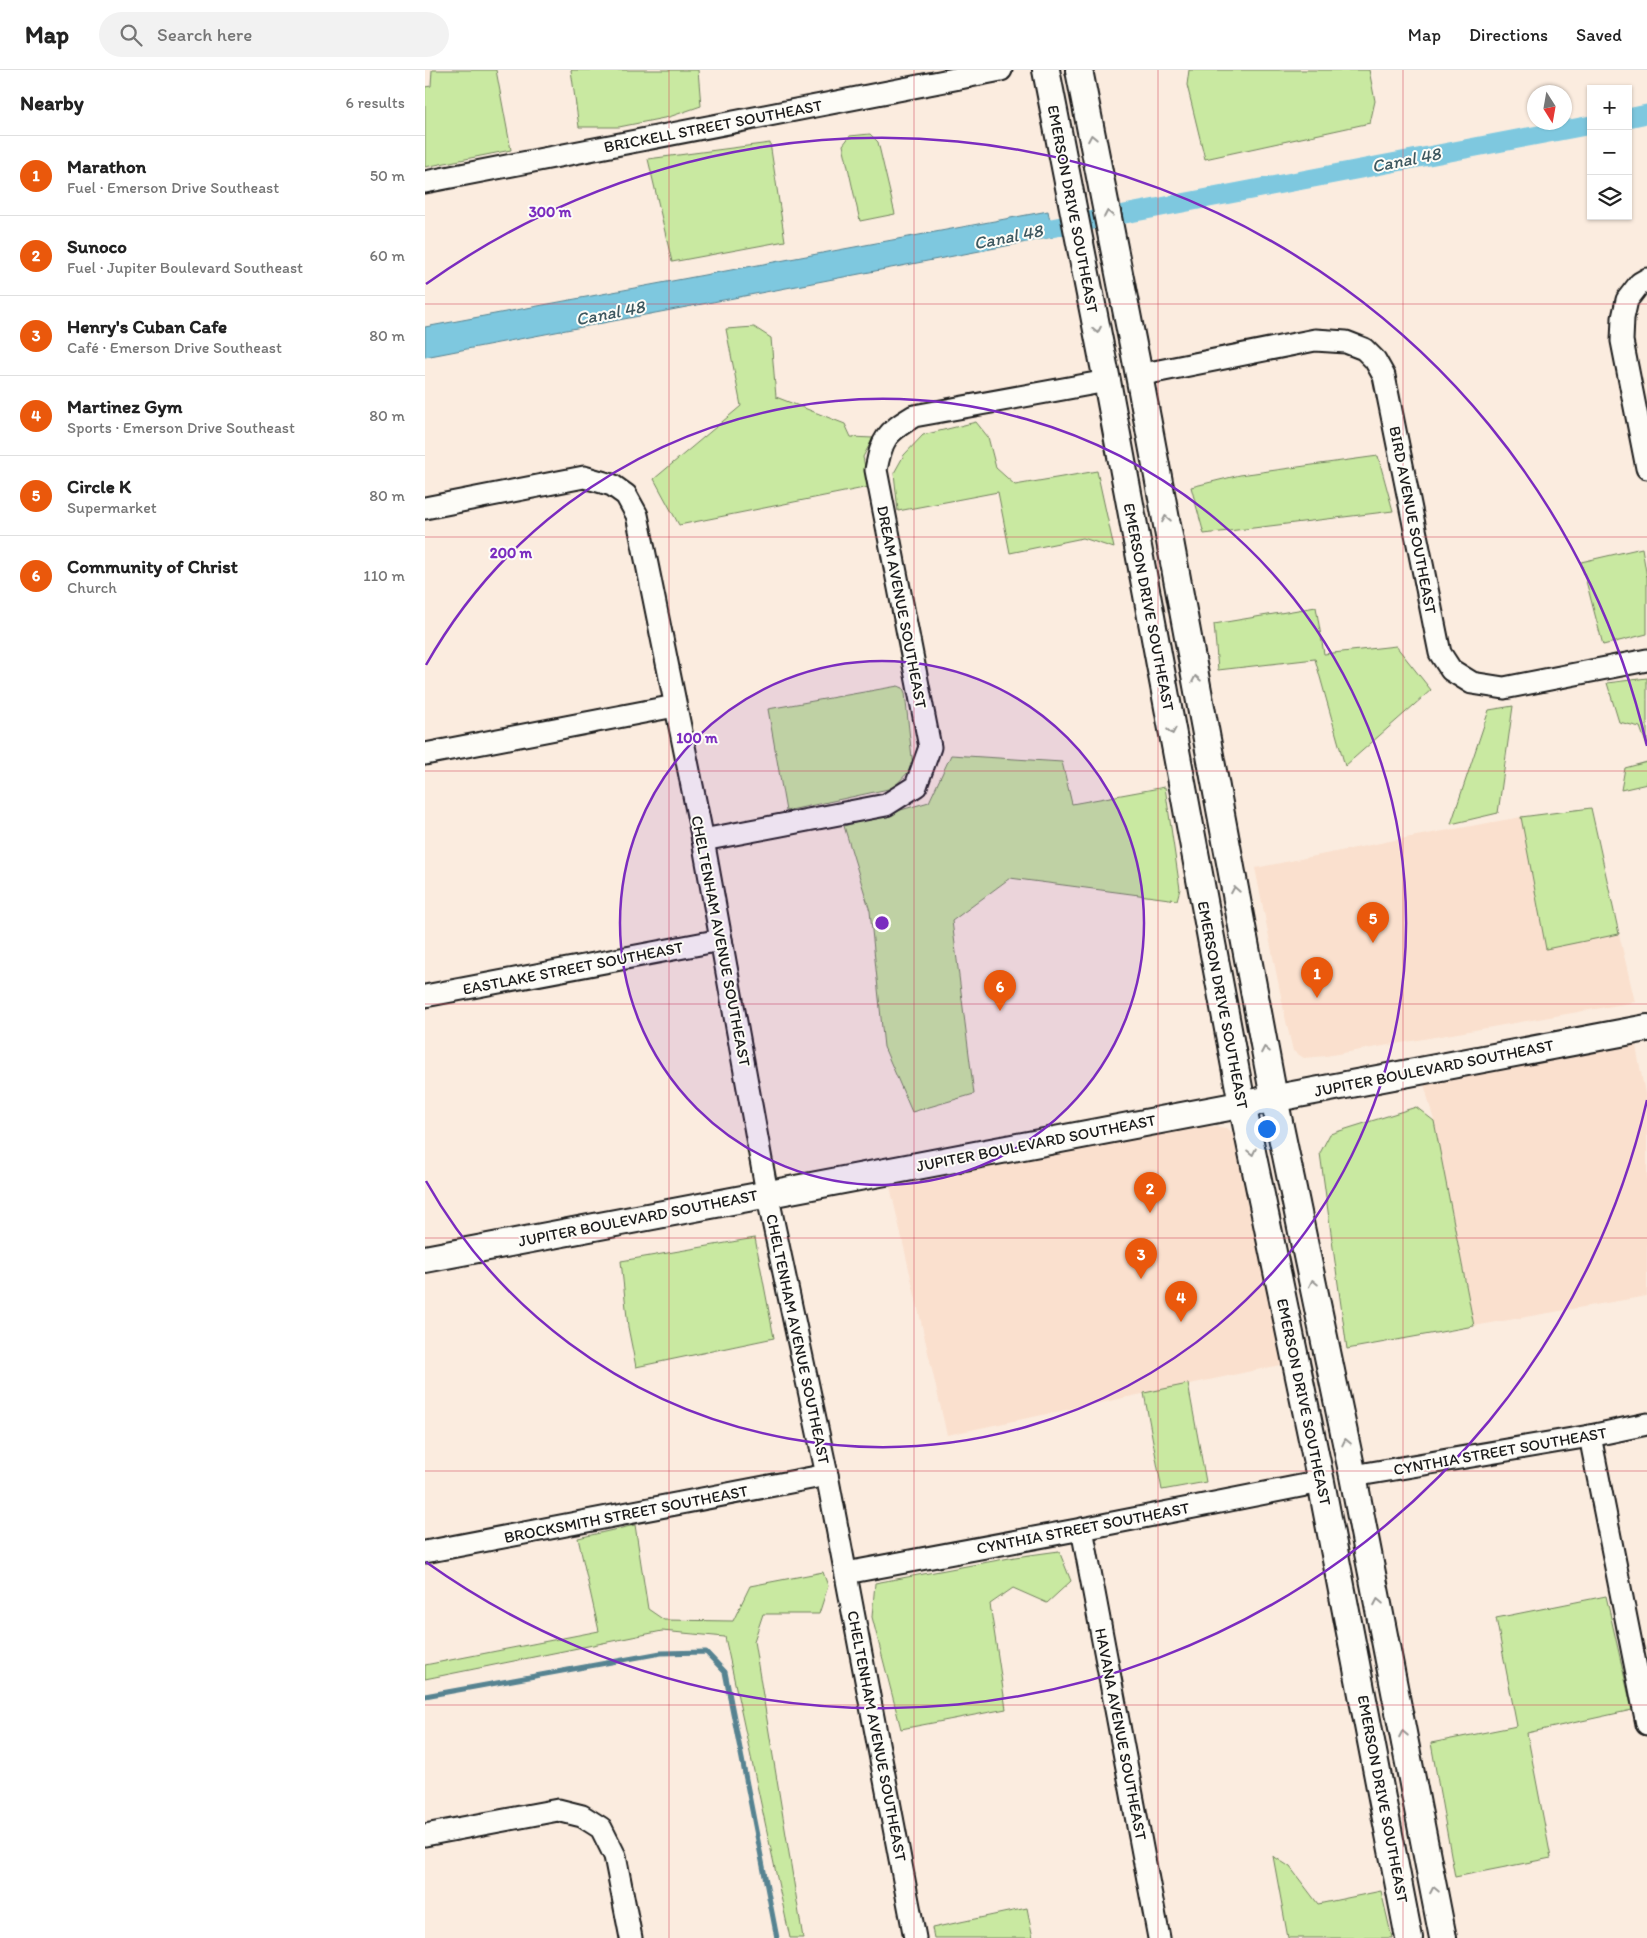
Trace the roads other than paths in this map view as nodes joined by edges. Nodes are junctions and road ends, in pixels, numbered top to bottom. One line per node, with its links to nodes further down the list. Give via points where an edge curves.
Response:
1 (1001, 70): 4 (street, BRICKELL STREET SOUTHEAST)
2 (1045, 70): 7 (street, EMERSON DRIVE SOUTHEAST, one-way to 7)
3 (1079, 70): 6 (street, EMERSON DRIVE SOUTHEAST, one-way to 3)
4 (425, 182)
5 (1647, 279): 8 (street, via 1627,300 1622,341)
6 (1139, 375): 10 (street, BIRD AVENUE SOUTHEAST, via 1315,340 1346,342 1364,349 1384,376 1440,653 1451,670 1472,682 1504,688); 17 (street, EMERSON DRIVE SOUTHEAST, one-way to 6)
7 (1107, 381): 13 (street, DREAM AVENUE SOUTHEAST, via 914,416 892,430 879,450 875,470 930,746 916,786 886,805); 18 (street, EMERSON DRIVE SOUTHEAST, one-way to 18)
8 (1647, 468)
9 (425, 508): 11 (street, CHELTENHAM AVENUE SOUTHEAST, via 583,477 612,485 626,495 637,515)
10 (1647, 660)
11 (675, 706): 12 (street); 13 (street, CHELTENHAM AVENUE SOUTHEAST)
12 (425, 754)
13 (703, 840): 14 (street, CHELTENHAM AVENUE SOUTHEAST)
14 (721, 940): 15 (street, EASTLAKE STREET SOUTHEAST); 19 (street, CHELTENHAM AVENUE SOUTHEAST)
15 (425, 996)
16 (1647, 1028): 17 (street, JUPITER BOULEVARD SOUTHEAST)
17 (1274, 1098): 18 (street, JUPITER BOULEVARD SOUTHEAST); 24 (street, EMERSON DRIVE SOUTHEAST, one-way to 17)
18 (1242, 1104): 19 (street, JUPITER BOULEVARD SOUTHEAST); 25 (street, EMERSON DRIVE SOUTHEAST, one-way to 25)
19 (767, 1193): 20 (street, JUPITER BOULEVARD SOUTHEAST); 23 (street, CHELTENHAM AVENUE SOUTHEAST)
20 (425, 1258)
21 (1647, 1424): 22 (street, CYNTHIA STREET SOUTHEAST)
22 (1590, 1436): 24 (street, CYNTHIA STREET SOUTHEAST); 31 (street)
23 (827, 1475): 27 (street, BROCKSMITH STREET SOUTHEAST); 28 (street, CHELTENHAM AVENUE SOUTHEAST)
24 (1353, 1476): 29 (street, EMERSON DRIVE SOUTHEAST, one-way to 24)
25 (1321, 1482): 26 (street, CYNTHIA STREET SOUTHEAST); 30 (street, EMERSON DRIVE SOUTHEAST)
26 (1082, 1529): 28 (street, CYNTHIA STREET SOUTHEAST); 35 (street, HAVANA AVENUE SOUTHEAST)
27 (425, 1552)
28 (846, 1573): 34 (street, CHELTENHAM AVENUE SOUTHEAST)
29 (1387, 1650): 30 (street); 37 (street, EMERSON DRIVE SOUTHEAST, one-way to 29)
30 (1355, 1656): 36 (street, EMERSON DRIVE SOUTHEAST)
31 (1647, 1724)
32 (425, 1836): 33 (street, via 558,1810 583,1816 601,1828 615,1856)
33 (631, 1938)
34 (915, 1938)
35 (1159, 1938)
36 (1409, 1938)
37 (1443, 1938)

